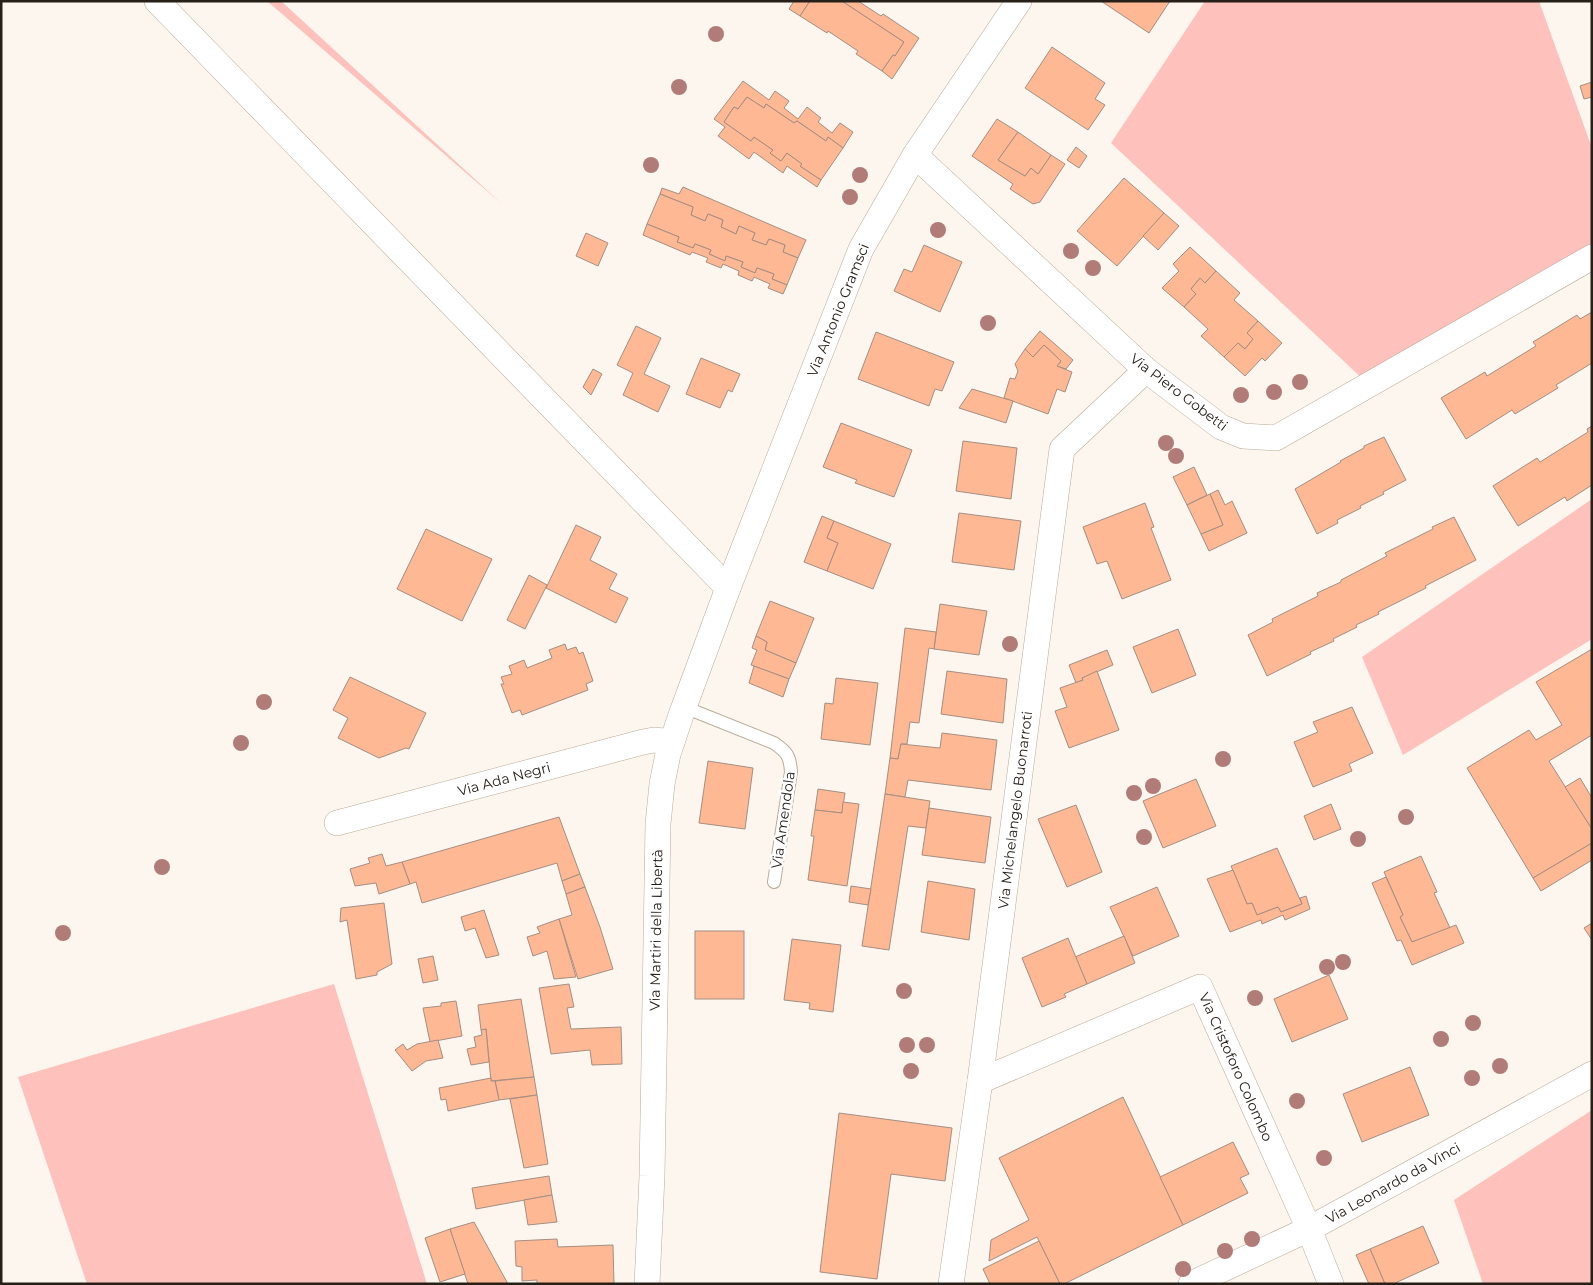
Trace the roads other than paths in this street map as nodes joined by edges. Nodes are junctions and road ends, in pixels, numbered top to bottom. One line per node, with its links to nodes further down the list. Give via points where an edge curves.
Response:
1 (158, 1): 6 (street)
2 (1018, 1): 3 (street, Via Antonio Gramsci)
3 (915, 155): 5 (street, Via Piero Gobetti); 6 (street, Via Antonio Gramsci, via 861,249)
4 (1592, 257): 5 (street, Via Piero Gobetti, via 1276,438 1242,436 1221,427)
5 (1146, 370): 12 (street, Via Michelangelo Buonarroti, via 1062,449)
6 (728, 588): 7 (street, Via Martiri della Libertà)
7 (684, 707): 8 (street, Via Martiri della Libertà); 10 (lane, Via Amendola, via 774,743 790,760 791,772)
8 (672, 742): 9 (street, Via Ada Negri, via 643,742); 14 (street, Via Martiri della Libertà, via 662,784 658,824)
9 (337, 823)
10 (774, 882)
11 (1592, 1074): 13 (street, Via Leonardo da Vinci)
12 (980, 1082): 13 (street, Via Cristoforo Colombo, via 1200,987); 15 (street, Via Michelangelo Buonarroti)
13 (1309, 1229): 16 (street, Via Leonardo da Vinci); 17 (street, Via Cristoforo Colombo)
14 (648, 1284)
15 (951, 1284)
16 (1191, 1284)
17 (1331, 1284)

